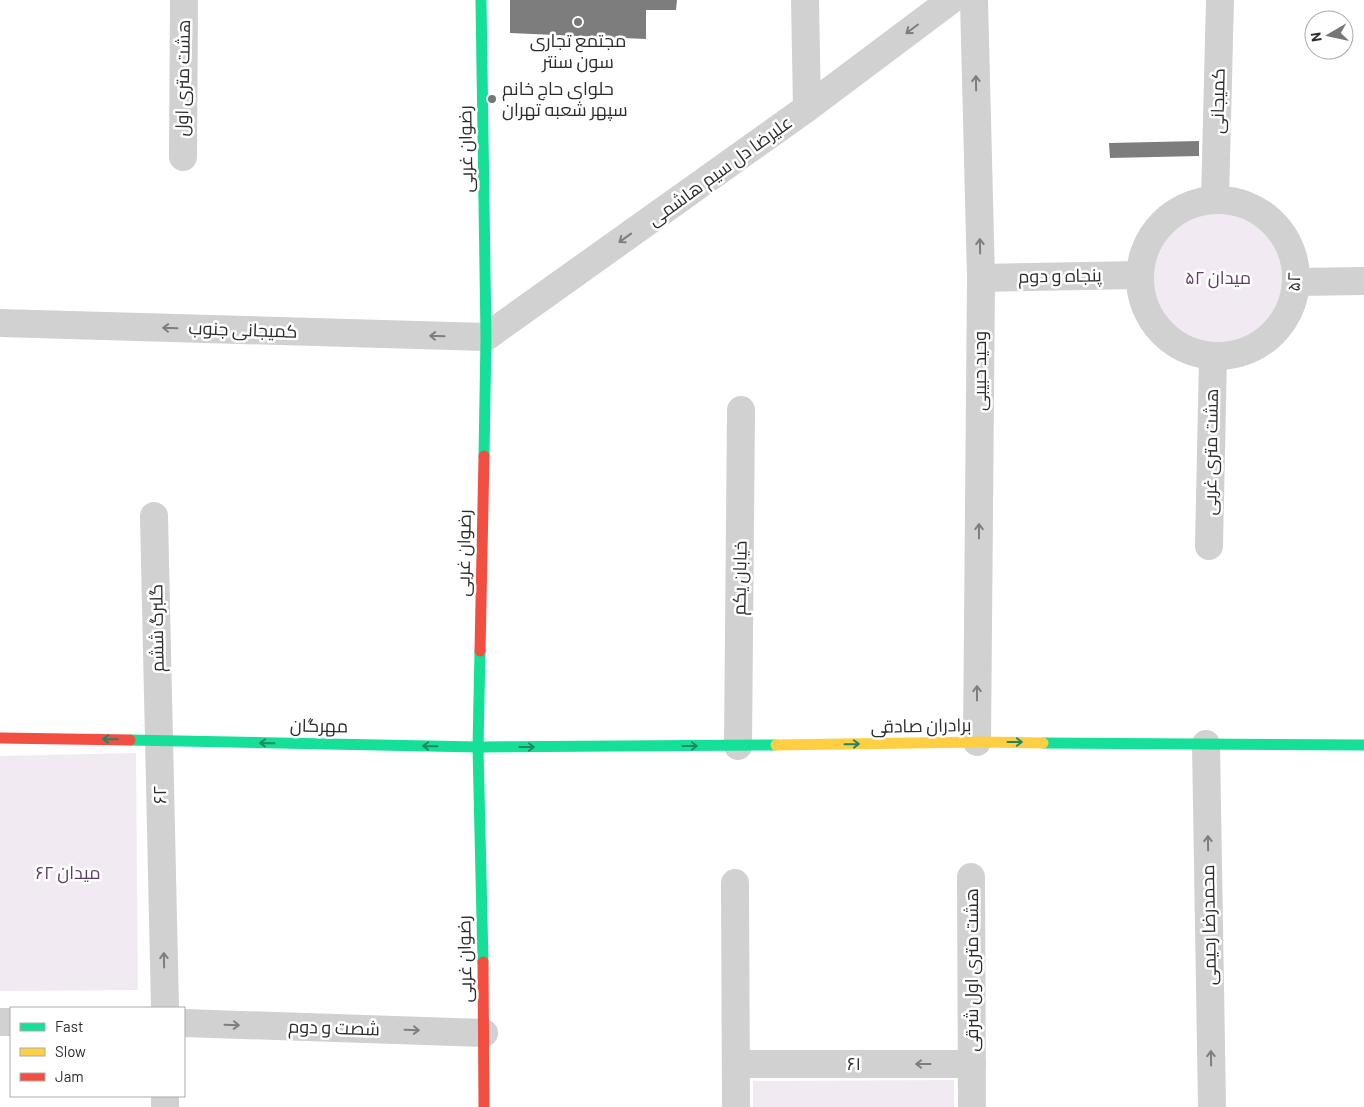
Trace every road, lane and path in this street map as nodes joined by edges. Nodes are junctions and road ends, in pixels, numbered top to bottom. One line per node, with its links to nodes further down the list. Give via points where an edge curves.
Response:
1 (184, 0): 8 (street, هشت متری اول)
2 (481, 0): 15 (street, رضوان غربی)
3 (804, 0): 7 (street)
4 (951, 0): 7 (street, علیرضا دل سیم هاشمی, one-way to 7)
5 (974, 0): 11 (street, وحید حبیبی, one-way to 5)
6 (1220, 0): 9 (street, کمیجانی, via 1216,199)
7 (807, 108): 15 (street, علیرضا دل سیم هاشمی, one-way to 15)
8 (183, 157)
9 (1212, 200): 10 (street, ۵۲, via 1190,204 1155,230 1143,252); 13 (street, ۵۲, via 1246,205 1270,219 1284,235 1294,257)
10 (1139, 275): 11 (street, پنجاه و دوم); 16 (street, ۵۲, via 1141,297 1148,317 1165,337 1188,352)
11 (981, 278): 22 (street, وحید حبیبی, one-way to 11)
12 (1364, 281): 13 (street)
13 (1296, 282): 16 (street, ۵۲, via 1284,322 1270,337 1253,349 1234,356)
14 (0, 322): 15 (street, کمیجانی جنوب, one-way to 14)
15 (486, 337): 26 (street, رضوان غربی)
16 (1213, 357): 19 (street, هشت متری غربی)
17 (741, 410): 25 (street, خیابان یکم)
18 (154, 516): 21 (street, گلبرگ ششم)
19 (1209, 546)
20 (0, 738): 21 (street, one-way to 20)
21 (159, 740): 26 (street, مهرگان, one-way to 21); 29 (street, ۶۲, one-way to 21)
22 (977, 742): 23 (street, برادران صادقی, one-way to 23); 25 (street, برادران صادقی, one-way to 22)
23 (1206, 744): 24 (street, برادران صادقی); 37 (street, محمدرضا رحیمی, one-way to 23)
24 (1364, 745)
25 (738, 746): 26 (street, برادران صادقی, one-way to 25)
26 (478, 748): 31 (street, رضوان غربی)
27 (971, 877): 33 (street, هشت متری اول شرقی)
28 (735, 882): 32 (street)
29 (165, 1007)
30 (185, 1023): 31 (street, شصت و دوم, one-way to 31)
31 (484, 1033): 34 (street, رضوان غربی)
32 (736, 1064): 33 (street, ۶۱, one-way to 32); 35 (street)
33 (972, 1064): 36 (street)
34 (484, 1107)
35 (736, 1107)
36 (972, 1107)
37 (1212, 1107)

